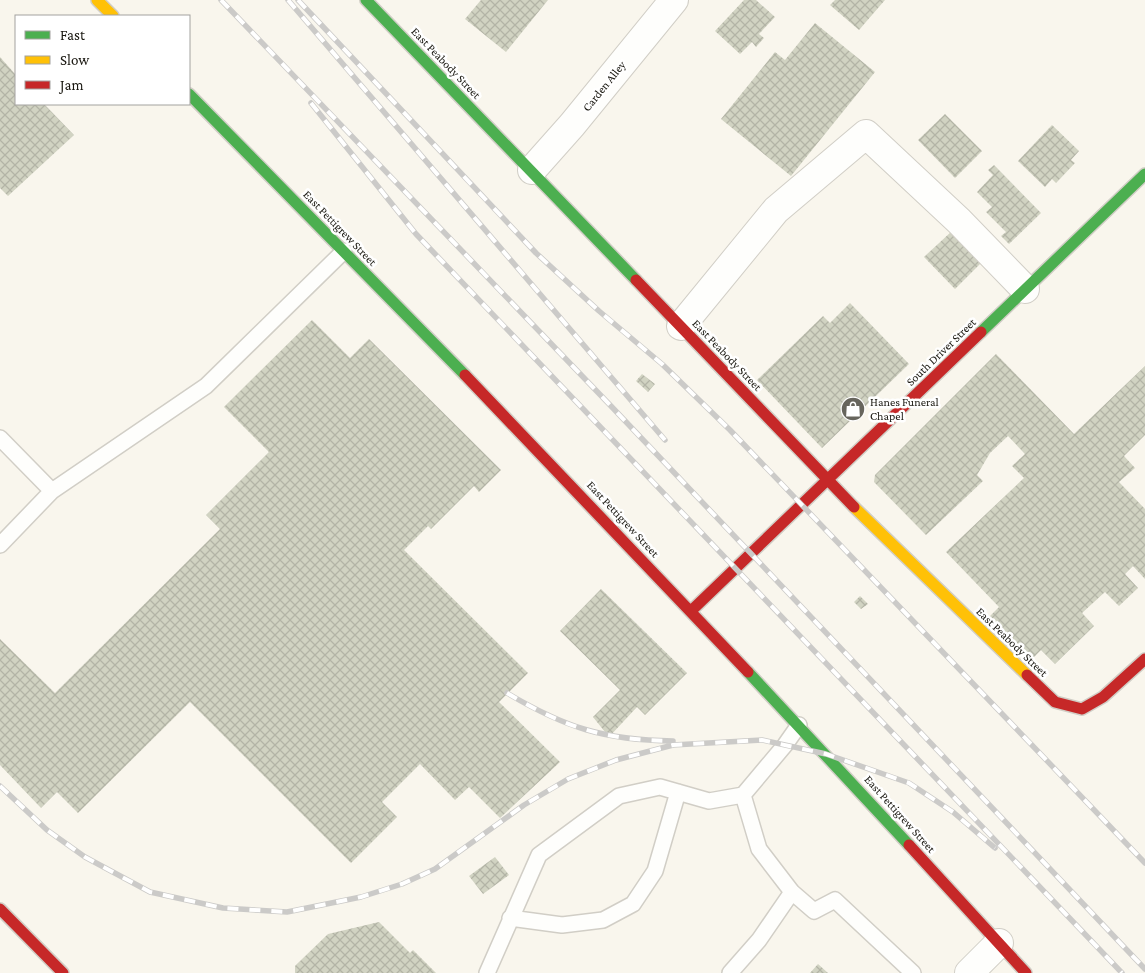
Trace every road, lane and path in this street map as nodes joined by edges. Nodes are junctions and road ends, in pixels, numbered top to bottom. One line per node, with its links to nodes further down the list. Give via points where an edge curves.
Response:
1 (96, 0): 4 (main road)
2 (366, 0): 6 (main road, East Peabody Street)
3 (674, 0): 6 (street, Carden Alley)
4 (111, 15)
5 (190, 95): 8 (main road, East Pettigrew Street)
6 (532, 170): 10 (main road, East Peabody Street)
7 (1145, 174): 9 (main road, South Driver Street)
8 (344, 251): 13 (lane, via 206,386); 15 (main road, East Pettigrew Street)
9 (1025, 290): 10 (street, via 959,221 866,134 776,210); 12 (main road, South Driver Street)
10 (680, 326): 12 (main road, East Peabody Street)
11 (0, 438): 13 (lane)
12 (827, 480): 15 (main road, South Driver Street); 16 (main road, East Peabody Street, via 1055,702 1082,709 1103,697)
13 (52, 491): 14 (lane)
14 (0, 545)
15 (691, 611): 17 (main road, East Pettigrew Street)
16 (1145, 659)
17 (799, 725): 19 (lane); 24 (main road, East Pettigrew Street)
18 (678, 792): 19 (lane, via 709,801); 22 (lane, via 660,787 619,796 547,849 539,855); 22 (lane, via 655,871 633,904 603,920 562,925)
19 (744, 795): 20 (lane, via 759,849)
20 (792, 892): 28 (lane, via 759,940); 29 (lane, via 814,911 835,900)
21 (0, 910): 23 (main road)
22 (510, 918): 27 (lane)
23 (16, 925): 25 (main road); 26 (main road)
24 (999, 944): 30 (street); 31 (main road, East Pettigrew Street)
25 (63, 973)
26 (72, 973)
27 (488, 973)
28 (730, 973)
29 (913, 973)
30 (969, 973)
31 (1026, 973)

